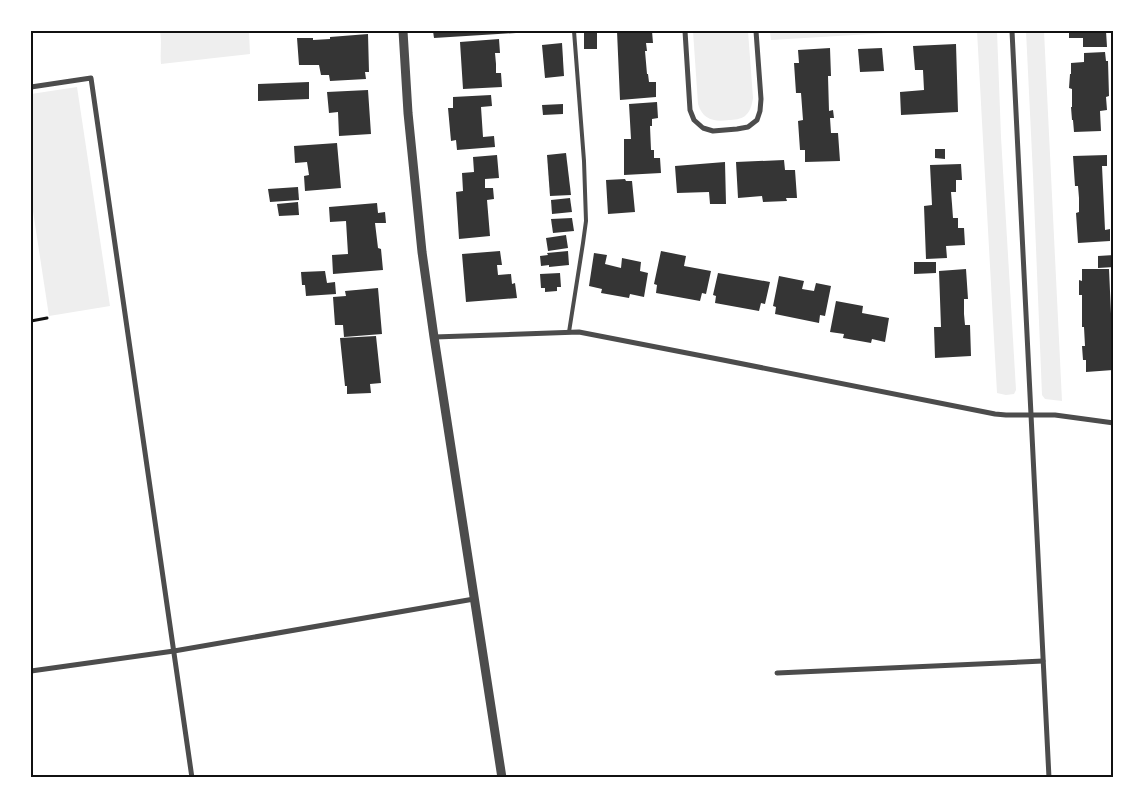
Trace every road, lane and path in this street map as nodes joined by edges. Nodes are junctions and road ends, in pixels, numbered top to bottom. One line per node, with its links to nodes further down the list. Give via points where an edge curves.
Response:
1 (403, 31): 10 (street, via 421,243)
2 (574, 31): 9 (lane, via 586,221)
3 (685, 31): 4 (street, via 690,110 702,128 713,131 748,127 757,120 761,99)
4 (756, 31)
5 (1012, 31): 11 (street)
6 (31, 87): 14 (street, via 91,78)
7 (47, 318): 8 (path)
8 (31, 321)
9 (569, 332): 10 (street); 11 (street, via 994,414)
10 (434, 337): 13 (street)
11 (1030, 416): 12 (street, via 1055,415); 15 (street)
12 (1114, 423)
13 (474, 599): 14 (street); 19 (street)
14 (174, 651): 16 (street); 18 (street)
15 (1043, 661): 17 (street); 20 (street)
16 (31, 671)
17 (777, 673)
18 (192, 778)
19 (502, 778)
20 (1049, 778)

